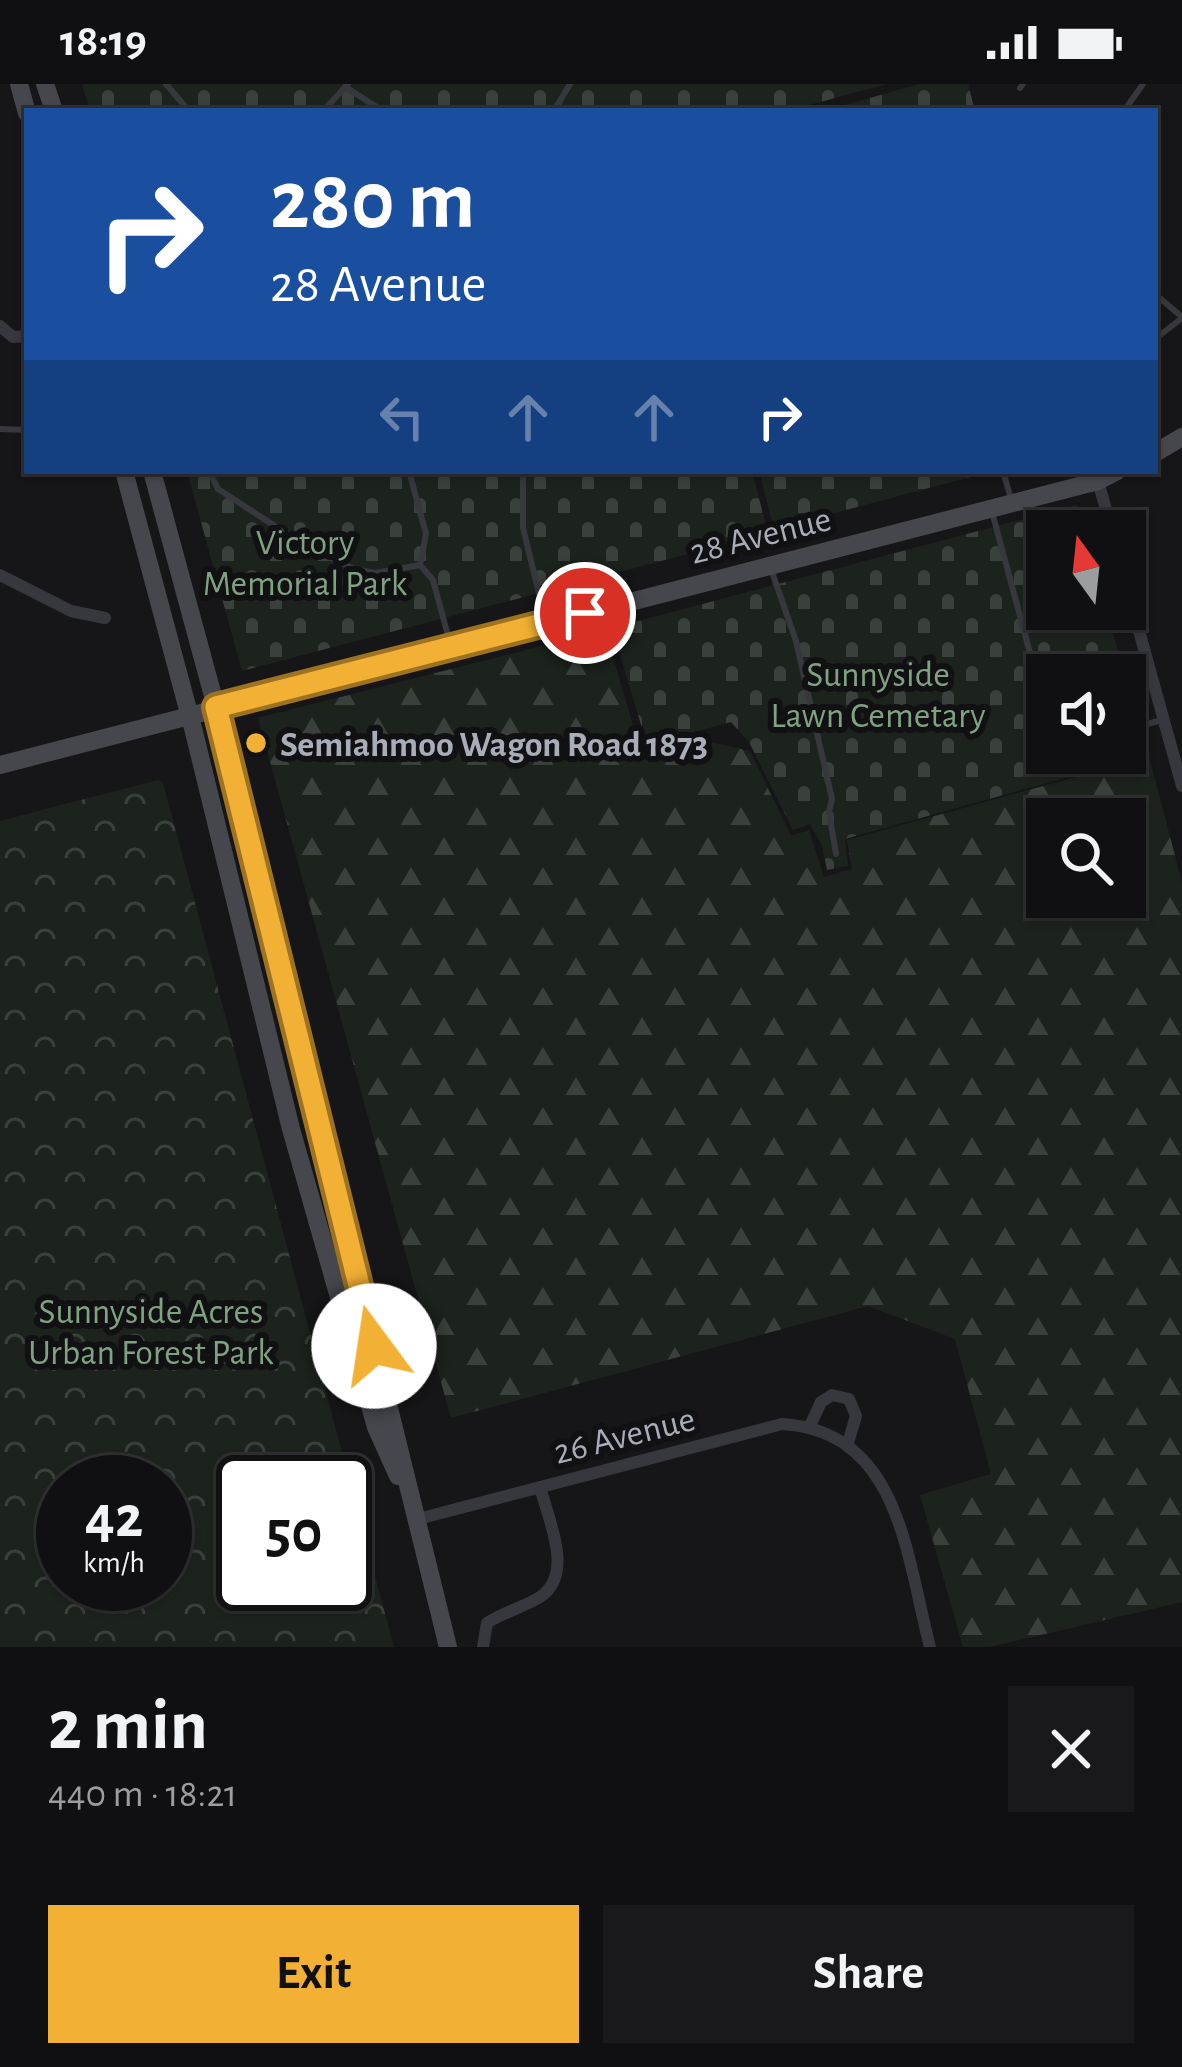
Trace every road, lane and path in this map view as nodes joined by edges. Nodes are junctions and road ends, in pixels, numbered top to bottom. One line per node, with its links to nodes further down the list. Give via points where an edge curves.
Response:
1 (166, 84): 3 (lane)
2 (347, 86): 4 (lane); 5 (lane)
3 (186, 108)
4 (326, 108)
5 (378, 108)
6 (1158, 297): 7 (lane)
7 (1182, 317): 8 (lane)
8 (1158, 337)
9 (125, 474): 29 (main road)
10 (153, 474): 28 (main road)
11 (210, 474): 20 (lane, via 218,489 354,569)
12 (410, 474): 20 (lane, via 426,533)
13 (527, 474): 15 (lane)
14 (1004, 474): 17 (lane)
15 (523, 475): 24 (lane, via 523,528)
16 (1106, 475): 17 (main road, 28 Avenue); 19 (street)
17 (1012, 503): 18 (main road, 28 Avenue)
18 (991, 508): 21 (main road, 28 Avenue); 27 (lane)
19 (1110, 510)
20 (420, 565): 26 (lane, via 433,580)
21 (770, 565): 24 (main road, 28 Avenue); 35 (lane, via 809,695)
22 (0, 575): 23 (street, via 71,611)
23 (106, 617)
24 (546, 623): 26 (main road, 28 Avenue)
25 (1139, 630): 30 (street)
26 (451, 646): 28 (main road, 28 Avenue)
27 (1030, 654)
28 (216, 707): 29 (main road, 28 Avenue); 39 (main road)
29 (190, 714): 33 (main road, 28 Avenue); 39 (main road, via 291,1129 376,1427)
30 (1164, 720): 31 (lane); 32 (street)
31 (1146, 725)
32 (1176, 740): 34 (street)
33 (0, 764)
34 (1182, 786)
35 (836, 854)
36 (810, 1426): 37 (street, 26 Avenue); 37 (street, via 821,1402 849,1399 856,1416); 38 (street, 26 Avenue, via 782,1424)
37 (848, 1443): 42 (street, via 882,1481)
38 (540, 1487): 39 (street, 26 Avenue); 41 (street, via 556,1580 488,1623)
39 (412, 1511): 40 (main road)
40 (448, 1647)
41 (483, 1647)
42 (930, 1647)

